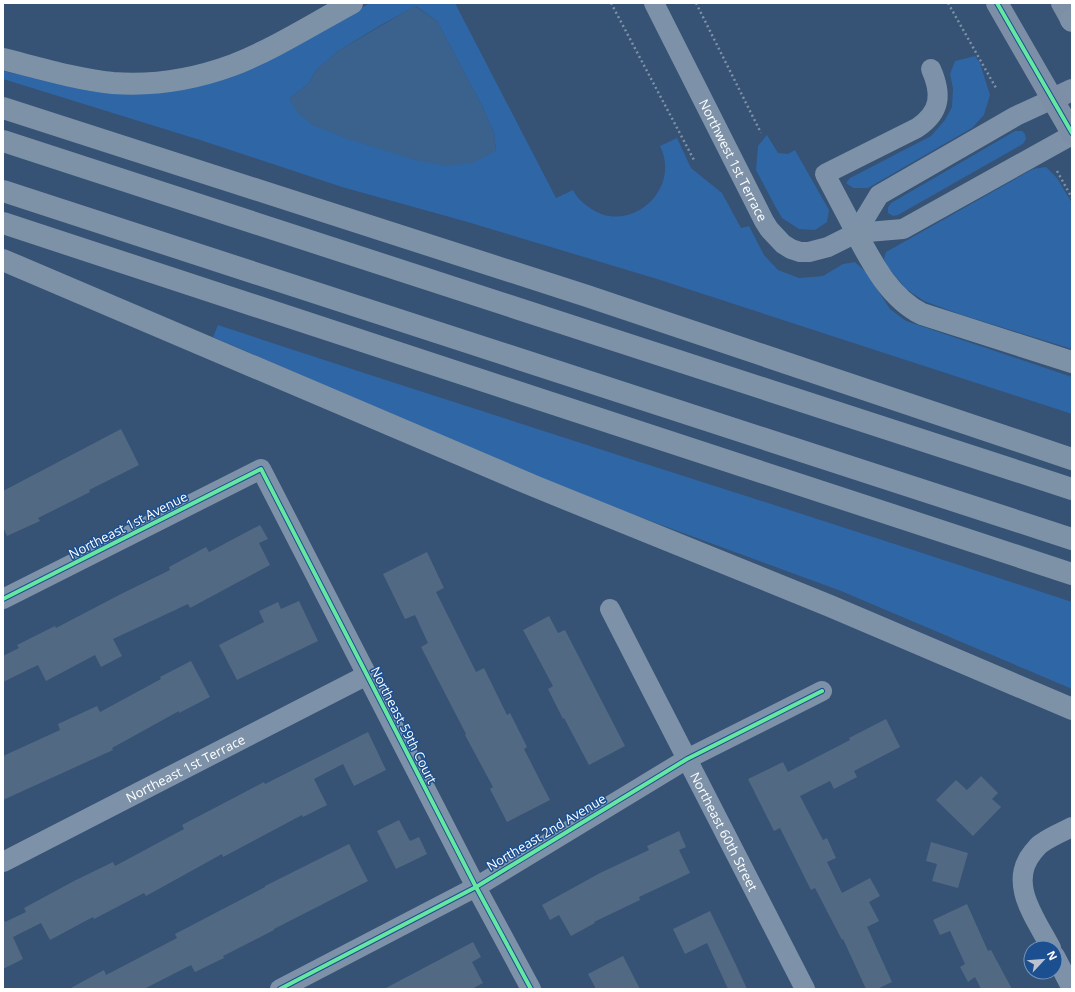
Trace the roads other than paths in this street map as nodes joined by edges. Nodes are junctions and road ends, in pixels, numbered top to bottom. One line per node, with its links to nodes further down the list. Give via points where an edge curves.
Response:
1 (352, 3): 4 (highway, via 269,49 239,62 211,72 170,81 113,83 73,76)
2 (654, 3): 12 (street, Northwest 1st Terrace, via 769,229 783,244 800,252 828,248)
3 (997, 3): 6 (main road)
4 (3, 58)
5 (931, 69): 12 (street, via 938,86 938,102 924,123 824,174)
6 (1062, 94): 8 (main road); 12 (street, via 1016,116 879,195)
7 (3, 108): 15 (highway, via 587,296)
8 (1072, 134): 12 (street, Northwest 1st Terrace, via 903,229)
9 (3, 141): 17 (highway)
10 (3, 191): 18 (highway)
11 (3, 223): 19 (highway)
12 (856, 233): 14 (highway, via 879,273 911,309)
13 (3, 260): 24 (highway, via 534,486 830,606)
14 (1072, 362)
15 (1072, 459)
16 (261, 469): 20 (street, Northeast 1st Avenue); 22 (street, Northeast 59th Court)
17 (1072, 489)
18 (1072, 539)
19 (1072, 574)
20 (3, 599)
21 (610, 609): 25 (street, Northeast 60th Street)
22 (368, 674): 27 (street, Northeast 1st Terrace); 28 (street, Northeast 59th Court)
23 (822, 691): 25 (street, Northeast 2nd Avenue)
24 (1072, 709)
25 (687, 759): 28 (street, Northeast 2nd Avenue); 33 (street, Northeast 60th Street)
26 (1072, 828): 29 (street, via 1041,843 1024,867 1024,897)
27 (3, 862)
28 (476, 886): 31 (street, Northeast 2nd Avenue); 32 (street, Northeast 59th Court)
29 (1047, 940)
30 (1063, 972): 34 (street)
31 (280, 989)
32 (531, 989)
33 (805, 989)
34 (1072, 989)

